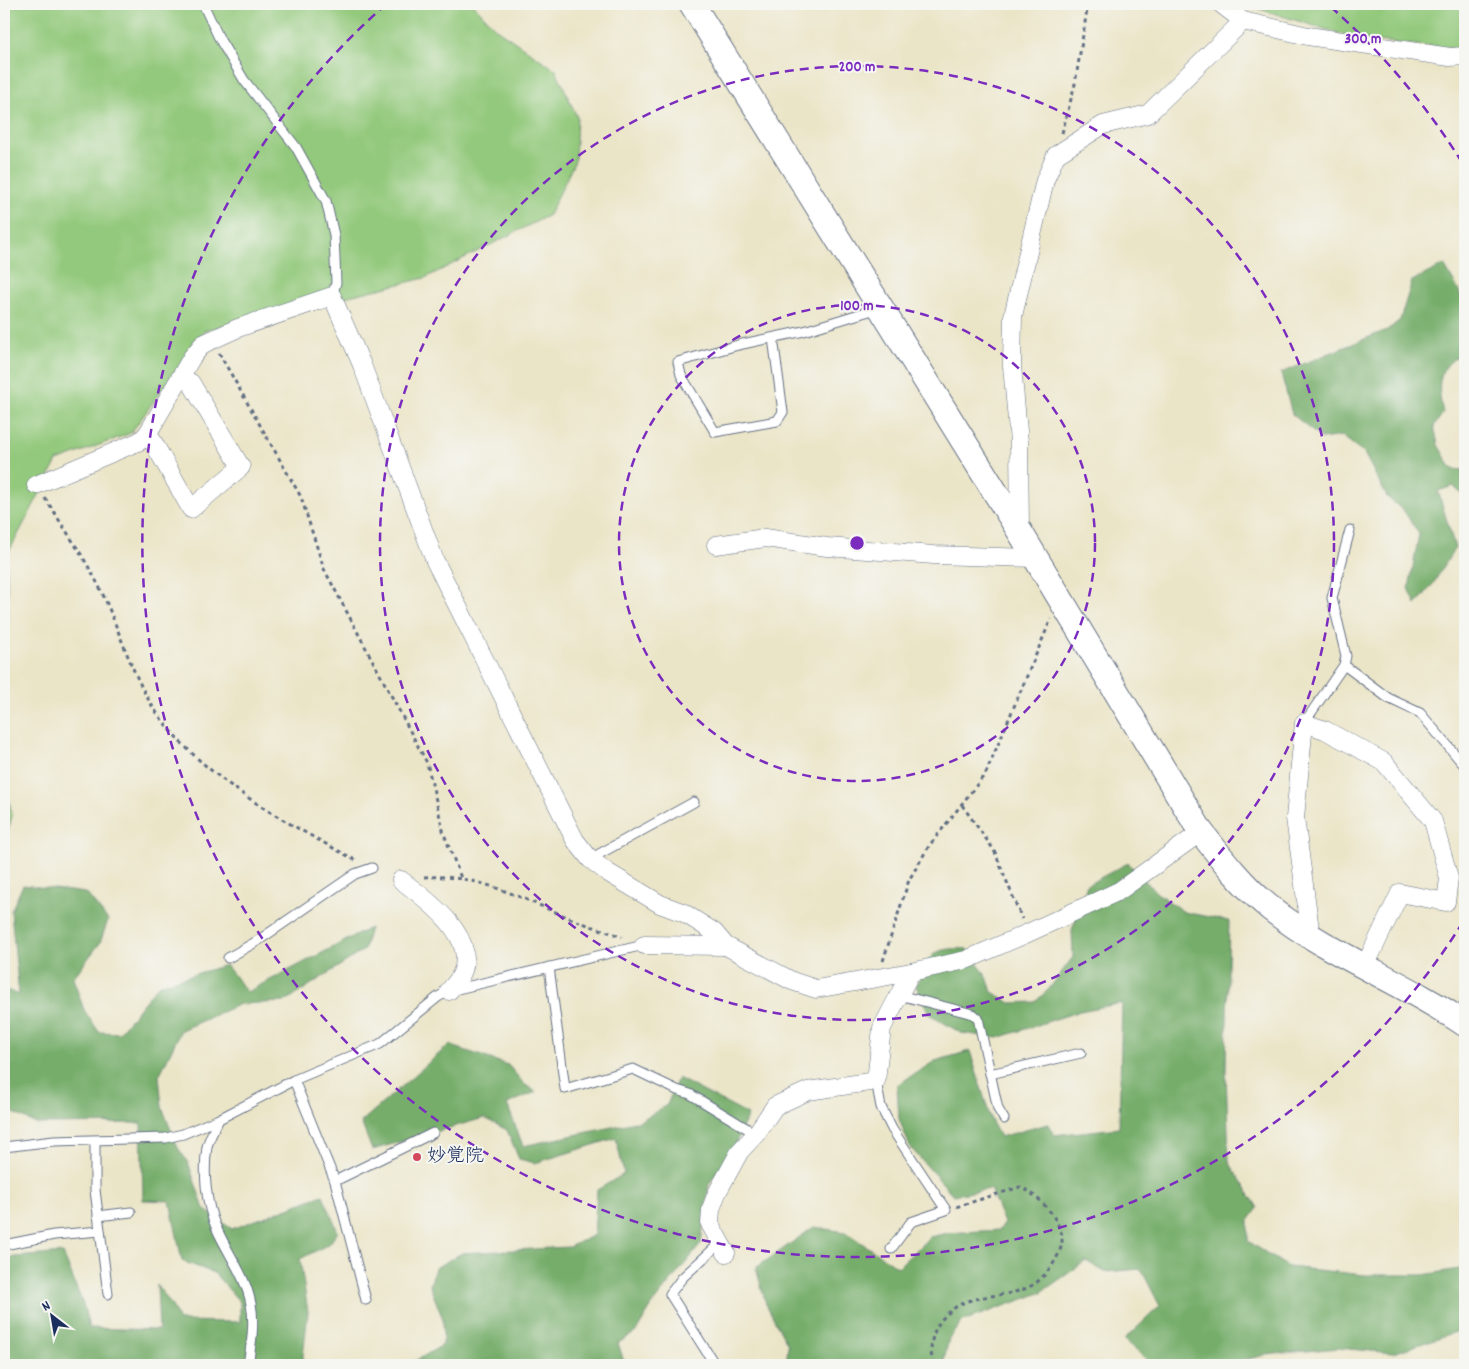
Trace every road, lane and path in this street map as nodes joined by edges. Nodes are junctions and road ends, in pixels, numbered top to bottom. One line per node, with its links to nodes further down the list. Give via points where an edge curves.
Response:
1 (203, 4): 8 (lane, via 244,80 296,147 326,202 334,235 336,283)
2 (692, 4): 9 (street)
3 (1088, 4): 7 (path, via 1076,84)
4 (1221, 4): 5 (street)
5 (1243, 21): 6 (street, via 1308,36 1450,57); 7 (street, via 1148,114 1103,125)
6 (1465, 56)
7 (1056, 155): 16 (street, via 1045,180 1014,316 1012,366)
8 (332, 296): 11 (street); 26 (street, via 362,365 435,561 575,840)
9 (880, 308): 10 (lane); 16 (street)
10 (773, 338): 10 (lane, via 678,362 681,375 715,432 777,421 783,412)
11 (212, 340): 12 (street, via 203,344); 28 (path, via 301,497 324,569 426,763 444,834)
12 (181, 377): 13 (street); 13 (street, via 192,383 241,467 191,509)
13 (148, 433): 14 (street, via 140,441)
14 (36, 485): 27 (path, via 94,576 141,687 158,714 198,759 224,780 298,829)
15 (1350, 530): 20 (lane, via 1332,598 1346,656)
16 (1020, 532): 18 (street)
17 (716, 545): 18 (street, via 764,538 828,547 934,555)
18 (1036, 558): 19 (street)
19 (1060, 597): 24 (path, via 986,773); 25 (street)
20 (1344, 665): 21 (lane); 22 (lane, via 1388,698 1420,714)
21 (1304, 723): 31 (street, via 1295,818); 35 (street, via 1325,730 1384,762 1433,821 1449,878 1446,902 1400,894)
22 (1465, 766)
23 (694, 802): 26 (lane)
24 (962, 805): 30 (path, via 994,850); 38 (path, via 929,846 909,880)
25 (1201, 832): 30 (street, via 1118,891); 31 (street, via 1235,876)
26 (590, 859): 33 (street, via 660,904 684,913 714,932)
27 (372, 868): 34 (lane, via 355,874)
28 (461, 878): 29 (path, via 441,876); 32 (path, via 503,889)
29 (401, 880): 39 (street, via 444,915 458,935 465,953 462,974)
30 (1028, 934): 37 (street, via 966,960)
31 (1311, 937): 35 (street)
32 (644, 945): 33 (street); 36 (lane)
33 (726, 946): 38 (street, via 792,981 816,988)
34 (228, 958)
35 (1364, 966): 41 (street, via 1432,1002)
36 (549, 967): 39 (lane); 49 (lane, via 565,1089 633,1069 690,1094)
37 (911, 972): 38 (street); 40 (street)
38 (878, 978)
39 (450, 991): 44 (lane, via 380,1044)
40 (899, 994): 43 (lane, via 978,1018); 45 (street, via 882,1028)
41 (1465, 1024)
42 (1081, 1053): 43 (lane)
43 (990, 1074): 47 (lane, via 998,1109)
44 (294, 1080): 46 (lane); 52 (lane)
45 (876, 1081): 49 (street, via 808,1092 775,1106); 53 (lane, via 881,1107 892,1129)
46 (219, 1119): 50 (lane, via 166,1138); 62 (lane, via 208,1147 208,1201 216,1227 245,1283 252,1306)
47 (1004, 1120)
48 (433, 1133): 52 (lane)
49 (756, 1134): 58 (street, via 740,1151 711,1209 710,1224)
50 (94, 1141): 51 (lane, via 54,1141); 55 (lane)
51 (4, 1147)
52 (335, 1181): 61 (lane)
53 (946, 1210): 59 (lane, via 911,1222); 64 (path, via 1020,1187 1038,1199 1053,1216 1062,1238 1049,1271 1034,1284 1016,1292 965,1302 940,1321 931,1336)
54 (131, 1212): 55 (lane)
55 (98, 1216): 56 (lane)
56 (100, 1231): 57 (lane, via 54,1235); 60 (lane)
57 (4, 1245)
58 (723, 1248): 63 (lane, via 682,1278 670,1294)
59 (891, 1249)
60 (108, 1294)
61 (366, 1300)
62 (248, 1365)
63 (715, 1365)
64 (933, 1365)

